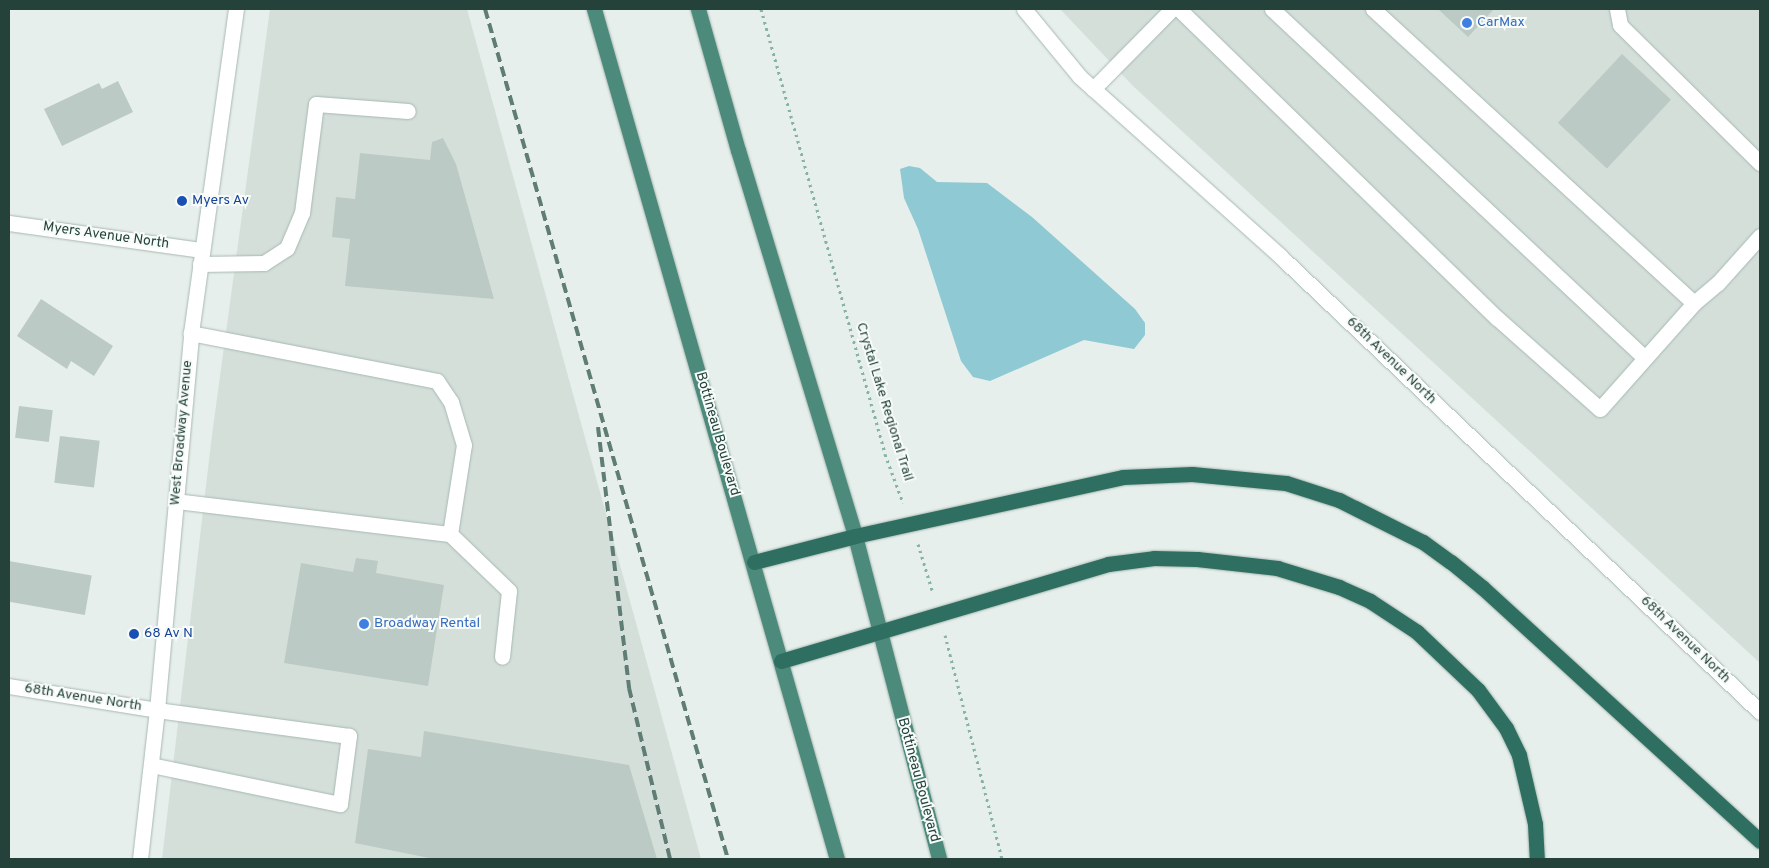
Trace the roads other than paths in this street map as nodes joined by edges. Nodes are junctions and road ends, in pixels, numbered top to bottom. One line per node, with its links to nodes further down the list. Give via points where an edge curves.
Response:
1 (236, 9): 15 (street, West Broadway Avenue)
2 (594, 9): 22 (highway, Bottineau Boulevard)
3 (698, 9): 21 (highway, Bottineau Boulevard)
4 (1024, 9): 10 (street, 68th Avenue North)
5 (1172, 9): 10 (street)
6 (1179, 9): 18 (street, via 1497,318 1600,409)
7 (1272, 9): 18 (street)
8 (1373, 9): 16 (street)
9 (1617, 9): 12 (street, via 1620,25)
10 (1093, 88): 28 (street, 68th Avenue North, via 1280,256)
11 (408, 111): 15 (street, Myers Avenue North, via 316,104 302,213 287,248 264,263)
12 (1760, 163)
13 (9, 223): 15 (street, Myers Avenue North)
14 (1760, 236): 16 (street, via 1718,283)
15 (201, 257): 17 (street, West Broadway Avenue)
16 (1694, 303): 18 (street)
17 (191, 333): 19 (street, West Broadway Avenue); 20 (street, via 437,381 451,402 464,445)
18 (1645, 358)
19 (176, 501): 20 (street); 27 (street, West Broadway Avenue)
20 (450, 534): 24 (street, via 509,591)
21 (855, 536): 22 (highway); 23 (highway, Bottineau Boulevard); 30 (highway, via 1124,477 1175,473 1286,483 1339,500 1423,542 1483,588)
22 (754, 562): 25 (highway, Bottineau Boulevard)
23 (879, 634): 25 (highway); 33 (highway, Bottineau Boulevard); 34 (highway, via 1088,568 1154,558 1197,558 1277,568 1339,587 1370,601 1417,632 1478,690 1506,728 1519,755 1535,824)
24 (502, 657)
25 (781, 661): 32 (highway, Bottineau Boulevard)
26 (9, 686): 27 (street, 68th Avenue North)
27 (158, 710): 29 (street, West Broadway Avenue); 29 (street, 68th Avenue North, via 349,736 340,804)
28 (1760, 712)
29 (151, 765): 31 (street, West Broadway Avenue)
30 (1760, 841)
31 (140, 859)
32 (837, 859)
33 (939, 859)
34 (1537, 859)

